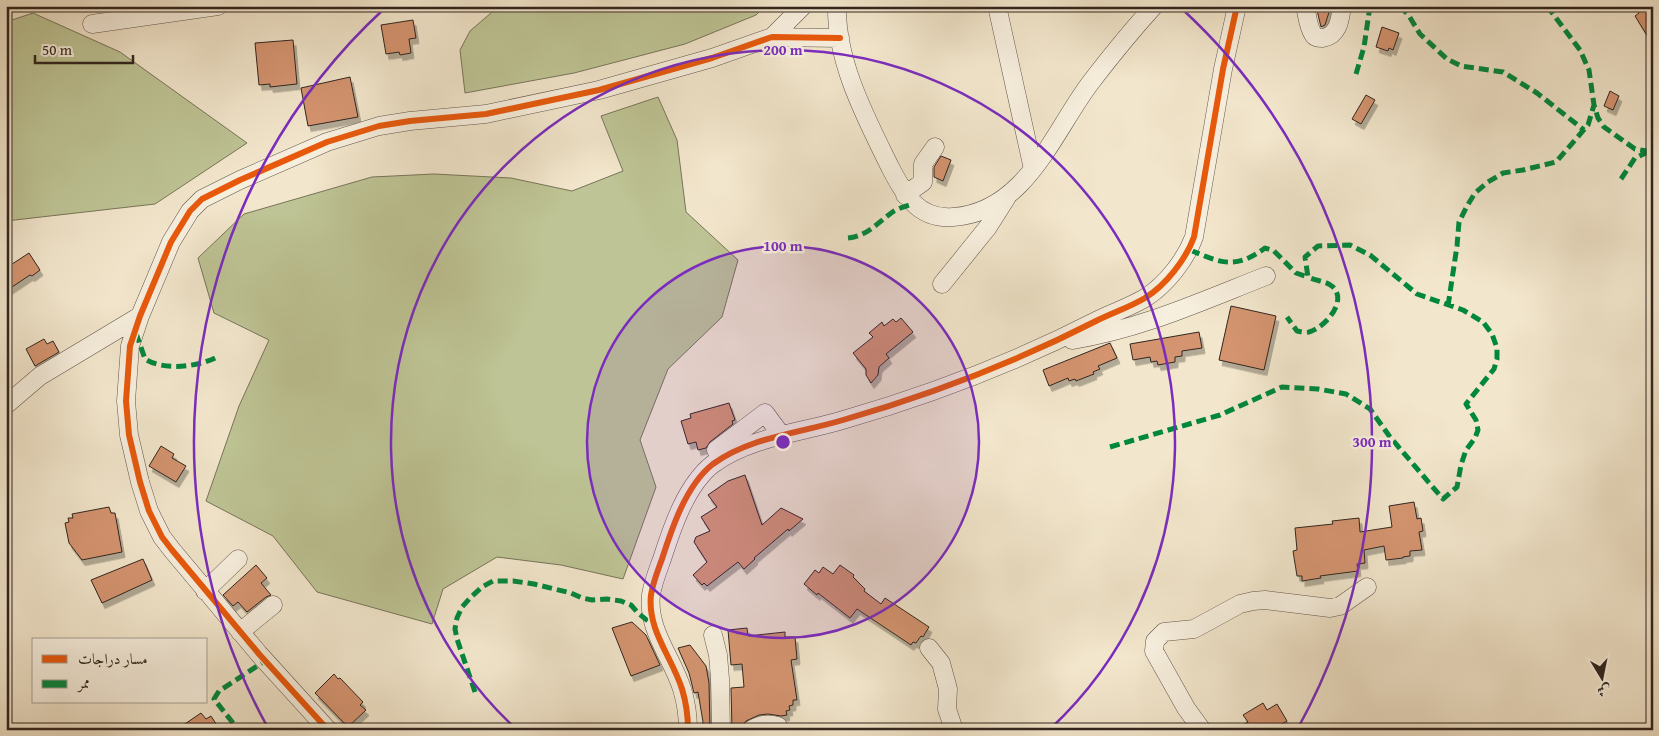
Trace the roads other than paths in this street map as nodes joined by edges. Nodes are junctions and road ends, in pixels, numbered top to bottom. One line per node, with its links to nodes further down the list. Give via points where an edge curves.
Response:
1 (218, 6): 9 (street)
2 (803, 6): 10 (street)
3 (836, 6): 11 (street)
4 (997, 6): 13 (street)
5 (1237, 6): 19 (street, via 1190,250 1168,278 1146,298)
6 (1305, 6): 7 (street, via 1311,31 1319,38 1334,33 1340,22)
7 (1342, 6)
8 (1143, 10): 13 (street)
9 (92, 24)
10 (772, 37): 11 (street); 18 (street, via 712,58 580,94 486,114 379,126 327,142 257,172 202,199 190,211 171,242)
11 (840, 38): 14 (street, via 852,83)
12 (936, 147): 14 (street, via 923,164 923,182)
13 (1033, 169): 15 (street)
14 (906, 195): 15 (street, via 923,210 949,217 982,210)
15 (1007, 197): 17 (street, via 988,227)
16 (1266, 276): 19 (street, via 1152,321)
17 (942, 284)
18 (140, 316): 20 (street, via 40,376); 25 (street, via 130,346 126,401 134,460 149,511 162,537)
19 (1052, 344): 21 (street, via 903,402)
20 (6, 405)
21 (782, 436): 22 (street, via 765,413); 31 (street, via 740,450 703,474 682,506 655,579 651,602 654,626 682,689)
22 (716, 450)
23 (238, 559): 25 (street)
24 (1367, 587): 36 (street, via 1340,606 1330,608 1254,601 1240,604 1194,629 1164,632 1154,641 1154,651)
25 (205, 591): 27 (street)
26 (273, 605): 27 (street)
27 (240, 632): 30 (street)
28 (713, 635): 32 (street, via 718,655)
29 (929, 648): 35 (street, via 941,663 948,689 947,709)
30 (328, 730)
31 (688, 730)
32 (721, 730)
33 (751, 730): 34 (street, via 770,724 778,726)
34 (779, 730)
35 (954, 730)
36 (1202, 730)

